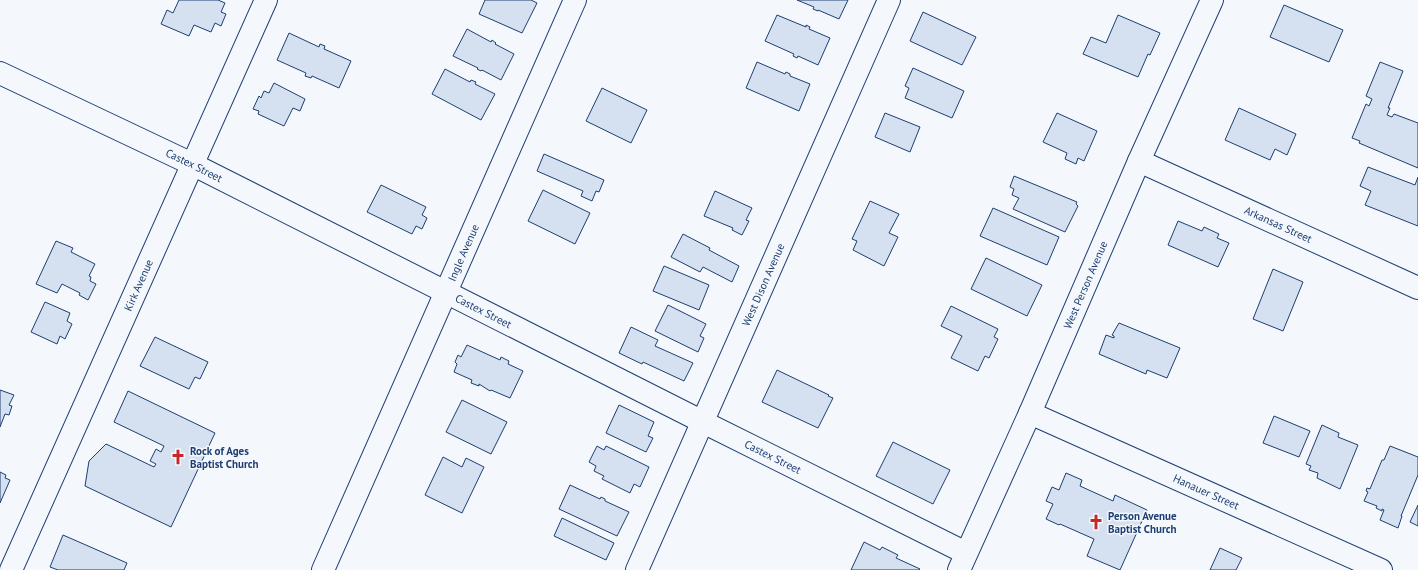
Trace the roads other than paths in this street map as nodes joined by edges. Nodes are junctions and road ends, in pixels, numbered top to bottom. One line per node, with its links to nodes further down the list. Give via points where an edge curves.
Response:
1 (266, 0): 7 (street, Kirk Avenue)
2 (574, 0): 9 (street, Ingle Avenue)
3 (889, 0): 11 (street, West Dison Avenue)
4 (1212, 0): 6 (street, West Person Avenue)
5 (0, 73): 7 (street, Castex Street)
6 (1139, 161): 8 (street, Arkansas Street); 10 (street, West Person Avenue)
7 (192, 164): 9 (street, Castex Street); 13 (street, Kirk Avenue)
8 (1418, 288)
9 (446, 293): 11 (street, Castex Street); 14 (street, Ingle Avenue)
10 (1030, 413): 12 (street, West Person Avenue); 16 (street, Hanauer Street)
11 (702, 422): 12 (street, Castex Street); 15 (street, West Dison Avenue)
12 (962, 561)
13 (11, 570)
14 (323, 570)
15 (637, 570)
16 (1381, 570)

